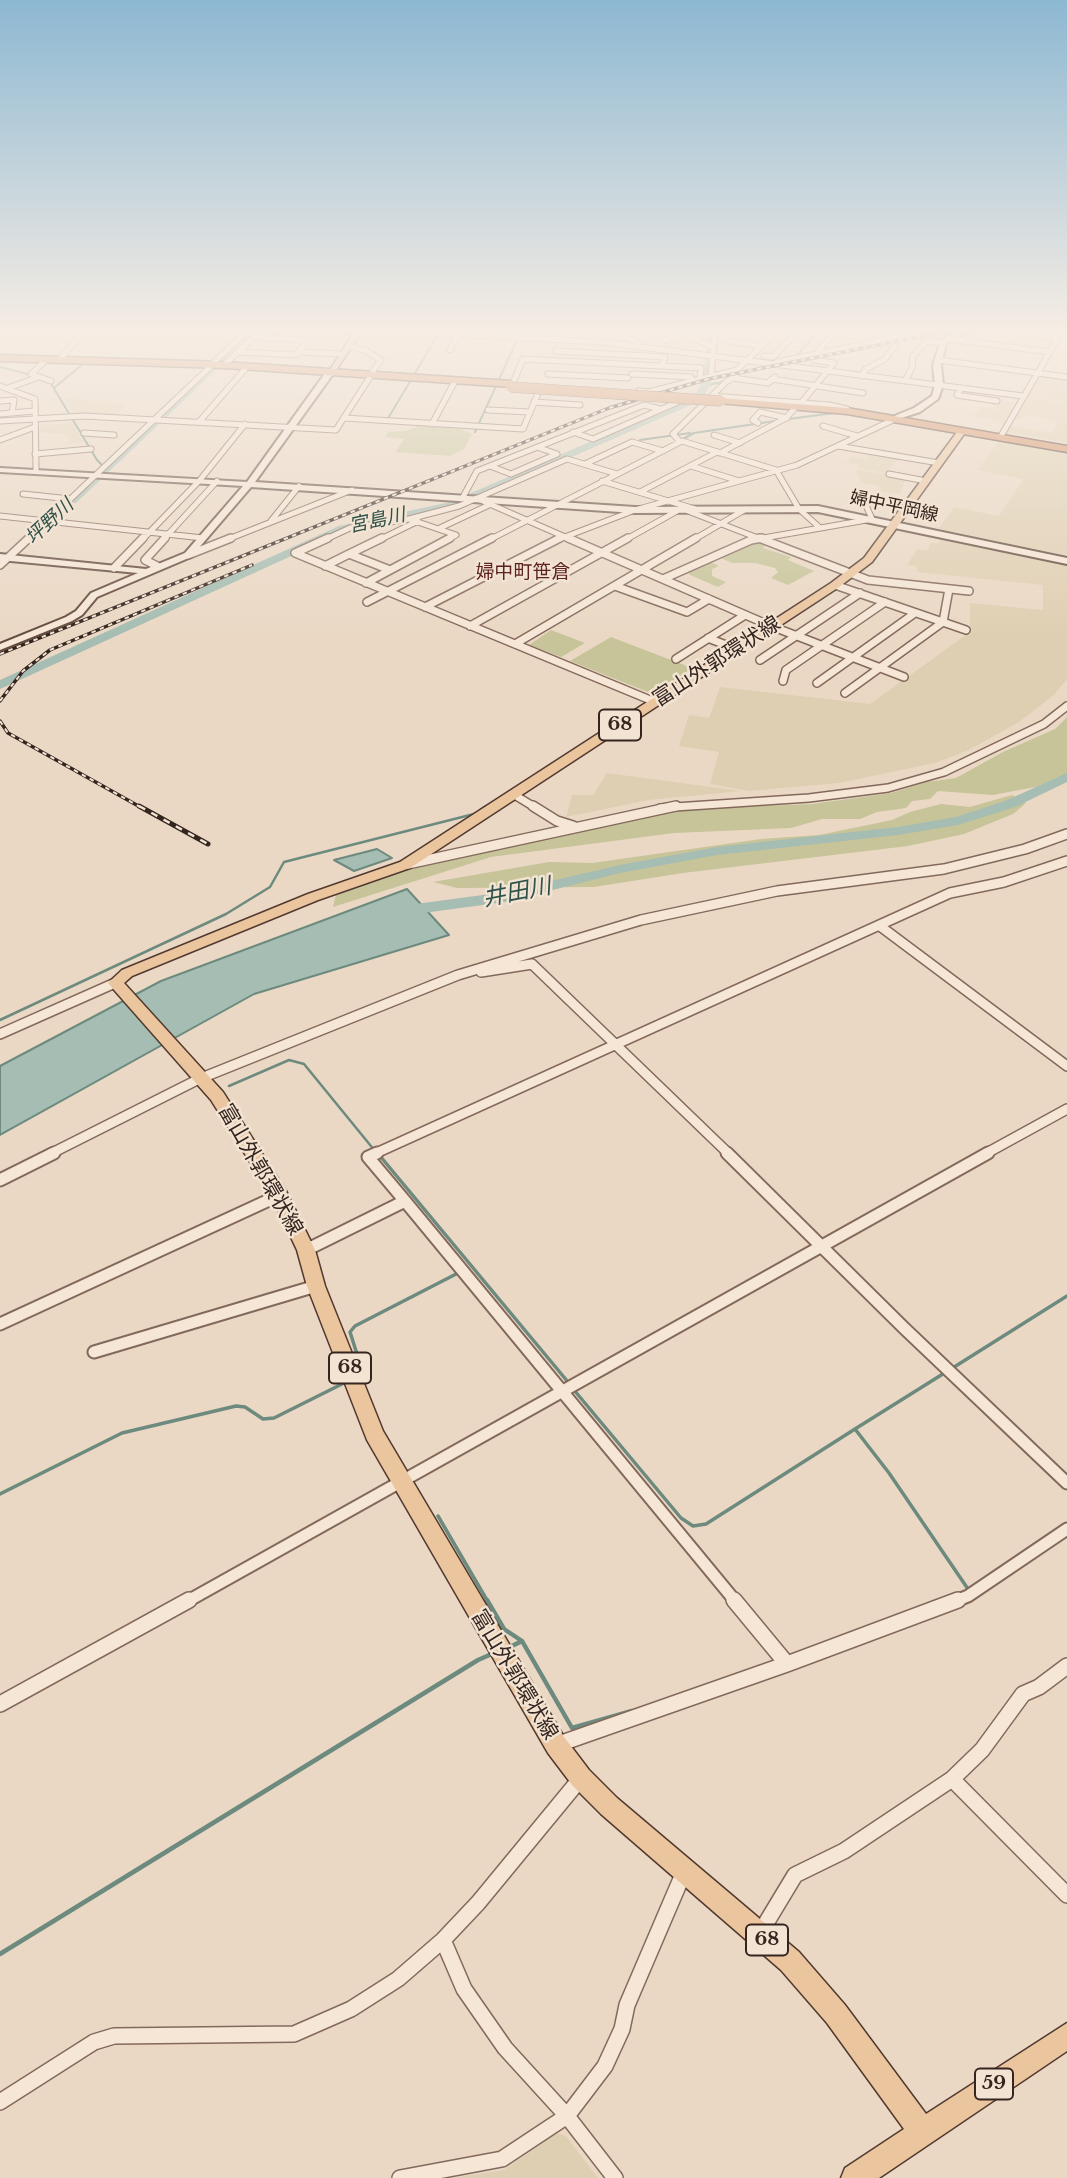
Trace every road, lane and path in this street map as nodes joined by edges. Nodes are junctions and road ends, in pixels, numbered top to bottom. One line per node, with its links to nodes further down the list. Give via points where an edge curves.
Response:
1 (20, 433): 22 (street)
2 (35, 433): 31 (street)
3 (84, 433): 18 (street)
4 (144, 433): 40 (street)
5 (238, 433): 43 (street)
6 (288, 433): 48 (main road)
7 (571, 433): 26 (street)
8 (575, 433): 9 (street, via 593,439)
9 (607, 433)
10 (674, 433): 23 (street)
11 (759, 433): 24 (street)
12 (846, 433): 20 (street)
13 (864, 433): 20 (street)
14 (960, 433): 33 (main road, 富山外郭環状線 / 68)
15 (977, 433): 27 (highway)
16 (979, 433): 21 (highway)
17 (1003, 433): 21 (street)
18 (114, 435)
19 (714, 435): 24 (street)
20 (857, 436): 25 (street)
21 (1001, 436): 27 (highway)
22 (0, 440)
23 (680, 442): 29 (street); 30 (street)
24 (740, 443): 30 (street)
25 (838, 446): 33 (street); 39 (street)
26 (537, 447): 32 (street); 35 (street)
27 (1067, 448)
28 (91, 449): 31 (street)
29 (663, 451): 34 (street, via 632,442); 41 (street)
30 (719, 452): 36 (street); 39 (street)
31 (36, 454): 38 (street)
32 (562, 457): 34 (street); 35 (street, via 512,474); 54 (street)
33 (939, 463): 47 (main road, 富山外郭環状線 / 68)
34 (586, 464): 41 (street)
35 (490, 466): 54 (street, via 477,471)
36 (691, 466): 46 (street); 51 (street)
37 (0, 470): 38 (main road, 婦中平岡線)
38 (36, 470): 40 (main road, 婦中平岡線)
39 (776, 470): 46 (street); 60 (street)
40 (100, 474): 43 (main road, 婦中平岡線); 55 (street); 69 (street)
41 (617, 474): 45 (street)
42 (889, 474): 47 (street)
43 (200, 480): 44 (main road, 婦中平岡線); 76 (street)
44 (217, 481): 48 (main road, 婦中平岡線); 77 (street)
45 (602, 481): 51 (street); 58 (street)
46 (739, 481): 56 (street)
47 (926, 481): 72 (main road, 富山外郭環状線 / 68)
48 (250, 483): 49 (main road, 婦中平岡線); 79 (main road)
49 (299, 486): 50 (main road, 婦中平岡線); 71 (street)
50 (352, 490): 54 (main road, 婦中平岡線); 71 (street)
51 (640, 492): 56 (street)
52 (23, 494): 55 (street)
53 (861, 494): 67 (street)
54 (469, 497): 57 (street); 58 (main road, 婦中平岡線); 66 (street, via 458,506)
55 (70, 499): 69 (street)
56 (667, 502): 61 (street); 63 (street)
57 (491, 504): 68 (street); 75 (street)
58 (557, 504): 61 (main road, 婦中平岡線); 68 (street)
59 (746, 509): 60 (main road, 婦中平岡線); 63 (main road, 婦中平岡線); 73 (street)
60 (799, 509): 67 (main road, 婦中平岡線); 74 (street)
61 (635, 510): 64 (main road, 婦中平岡線); 78 (street)
62 (688, 511): 63 (main road, 婦中平岡線); 64 (main road, 婦中平岡線); 73 (street)
63 (701, 511)
64 (677, 512): 81 (street)
65 (0, 516): 69 (street)
66 (409, 519): 70 (street); 88 (street, via 350,528 295,553)
67 (872, 519): 72 (main road, 婦中平岡線); 74 (street)
68 (527, 520): 78 (street); 99 (street)
69 (50, 521): 76 (street); 84 (street)
70 (418, 521): 75 (street); 82 (street)
71 (271, 522): 83 (street)
72 (896, 523): 85 (main road, 婦中平岡線); 93 (main road, 富山外郭環状線 / 68)
73 (721, 524): 80 (street); 91 (street)
74 (819, 527): 80 (street)
75 (440, 528): 90 (street, via 456,536)
76 (151, 531): 77 (street); 89 (street)
77 (168, 533): 79 (street); 87 (street, via 145,560)
78 (564, 536): 81 (street); 105 (street)
79 (203, 538): 83 (main road)
80 (763, 538): 93 (street); 94 (street)
81 (602, 553): 91 (street); 109 (street)
82 (349, 554): 88 (street); 90 (street)
83 (188, 555): 87 (main road)
84 (7, 557): 86 (street); 89 (main road)
85 (1067, 561)
86 (0, 565)
87 (157, 566): 92 (main road)
88 (325, 566): 95 (street)
89 (114, 569): 92 (main road)
90 (390, 570): 95 (street)
91 (642, 570): 94 (street); 97 (street)
92 (144, 572): 116 (main road, via 94,595 69,618)
93 (852, 573): 96 (main road, 富山外郭環状線 / 68); 98 (street, via 868,580)
94 (663, 579): 102 (street)
95 (366, 583): 99 (street)
96 (835, 585): 101 (street); 110 (main road, 富山外郭環状線 / 68)
97 (615, 586): 102 (street, via 687,612); 114 (street)
98 (949, 589): 100 (street); 108 (street)
99 (387, 591): 103 (street); 105 (street)
100 (969, 591)
101 (860, 593): 104 (street); 112 (street)
102 (709, 599): 107 (street)
103 (367, 601)
104 (885, 602): 106 (street); 115 (street)
105 (425, 607): 109 (street)
106 (915, 613): 108 (street); 118 (street)
107 (745, 615): 110 (street); 113 (street)
108 (943, 622): 111 (street); 121 (street)
109 (470, 626): 114 (street)
110 (771, 626): 112 (street); 117 (main road, 富山外郭環状線 / 68)
111 (966, 630)
112 (796, 636): 115 (street); 120 (street)
113 (708, 638): 117 (street); 119 (street)
114 (515, 644): 126 (street)
115 (822, 646): 118 (street); 123 (street, via 786,670)
116 (0, 647)
117 (736, 649): 126 (main road, 富山外郭環状線 / 68)
118 (852, 658): 121 (street); 124 (street)
119 (676, 659)
120 (760, 660)
121 (879, 668): 122 (street); 125 (street)
122 (904, 677)
123 (783, 681)
124 (817, 683)
125 (845, 693)
126 (655, 702): 128 (main road, 富山外郭環状線 / 68)
127 (1067, 706): 129 (street, via 1044,724 944,772 888,788 665,807)
128 (513, 794): 129 (street); 132 (main road, 富山外郭環状線 / 68)
129 (574, 827): 132 (street)
130 (1067, 834): 134 (street, via 944,869 788,889 641,920)
131 (1067, 861): 133 (street, via 950,893)
132 (405, 865): 135 (main road, 富山外郭環状線 / 68, via 127,973)
133 (880, 926): 137 (street); 138 (street)
134 (458, 975): 137 (street, via 532,964); 139 (street)
135 (119, 988): 136 (street); 139 (main road, 富山外郭環状線 / 68)
136 (0, 1034)
137 (617, 1044): 143 (street, via 368,1157); 144 (street)
138 (1067, 1066)
139 (196, 1074): 141 (street); 142 (main road, 富山外郭環状線 / 68, via 217,1096)
140 (1067, 1109): 144 (street)
141 (0, 1180)
142 (280, 1195): 145 (main road, 富山外郭環状線 / 68); 147 (street)
143 (405, 1201): 145 (street); 149 (street)
144 (822, 1247): 149 (street); 151 (street)
145 (306, 1250): 146 (main road, 富山外郭環状線 / 68)
146 (316, 1286): 148 (street); 150 (main road, 富山外郭環状線 / 68, via 374,1434)
147 (0, 1324)
148 (94, 1352)
149 (561, 1390): 150 (street); 153 (street)
150 (401, 1483): 155 (street); 156 (main road, 富山外郭環状線 / 68)
151 (1067, 1483)
152 (1067, 1529): 153 (street, via 968,1596)
153 (787, 1664): 156 (street)
154 (1067, 1666): 158 (street, via 1023,1694 982,1750)
155 (0, 1704)
156 (555, 1745): 157 (main road, 富山外郭環状線 / 68)
157 (581, 1779): 159 (main road, 富山外郭環状線 / 68); 162 (street)
158 (952, 1779): 160 (street); 161 (street, via 844,1851 795,1875)
159 (685, 1870): 161 (main road, 富山外郭環状線 / 68); 165 (street, via 605,2066)
160 (1067, 1895)
161 (760, 1934): 166 (main road, 富山外郭環状線 / 68, via 836,2014)
162 (443, 1940): 164 (street, via 398,1979 351,2009 295,2034 114,2036 94,2042); 165 (street, via 464,1989 505,2048)
163 (1064, 2045): 166 (main road, 59)
164 (0, 2102)
165 (567, 2116): 167 (street, via 502,2159); 168 (street)
166 (922, 2131): 169 (main road, 59)
167 (400, 2178)
168 (615, 2178)
169 (855, 2178)

